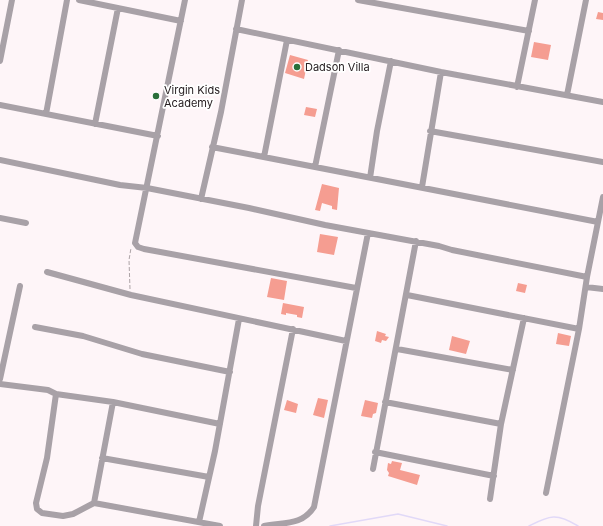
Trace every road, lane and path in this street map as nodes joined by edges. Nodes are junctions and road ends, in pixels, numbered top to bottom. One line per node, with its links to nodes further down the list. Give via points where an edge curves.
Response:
1 (12, 0): 15 (street)
2 (67, 0): 22 (street)
3 (79, 0): 9 (street)
4 (185, 0): 10 (street)
5 (242, 0): 11 (street)
6 (358, 0): 12 (street)
7 (535, 0): 12 (street)
8 (586, 0): 19 (street)
9 (118, 8): 10 (street); 23 (street)
10 (181, 21): 25 (street)
11 (236, 29): 13 (street); 26 (street)
12 (529, 31): 18 (street)
13 (287, 40): 14 (street); 27 (street)
14 (338, 50): 16 (street); 30 (street)
15 (0, 61)
16 (391, 61): 17 (street); 31 (street)
17 (441, 72): 18 (street); 24 (street)
18 (517, 87): 19 (street)
19 (567, 95): 20 (street)
20 (603, 102)
21 (0, 105): 22 (street)
22 (46, 114): 23 (street)
23 (94, 124): 25 (street)
24 (430, 130): 29 (street); 32 (street)
25 (158, 136): 33 (street)
26 (212, 147): 27 (street); 35 (street)
27 (264, 158): 30 (street)
28 (0, 160): 33 (street, via 120,185)
29 (603, 162)
30 (315, 167): 31 (street)
31 (370, 178): 32 (street)
32 (422, 187): 38 (street)
33 (147, 188): 35 (street); 41 (street)
34 (603, 197): 38 (street)
35 (201, 199): 39 (street, via 325,226)
36 (0, 218): 37 (street)
37 (26, 223)
38 (599, 226): 43 (street)
39 (368, 232): 40 (street); 46 (street)
40 (416, 242): 43 (street); 49 (street)
41 (135, 243): 46 (street, via 144,249); 48 (path, via 130,256)
42 (47, 272): 48 (street)
43 (587, 277): 45 (street)
44 (20, 286): 59 (street)
45 (586, 287): 47 (street); 54 (street)
46 (356, 288): 55 (street)
47 (603, 289)
48 (131, 295): 51 (street)
49 (407, 295): 50 (street); 56 (street)
50 (524, 318): 54 (street); 57 (street)
51 (239, 319): 53 (street); 58 (street)
52 (35, 327): 58 (street, via 83,336 142,354)
53 (293, 329): 55 (street); 76 (street)
54 (579, 330): 71 (street)
55 (346, 341): 77 (street, via 314,507 300,521)
56 (396, 349): 57 (street); 63 (street)
57 (513, 370): 65 (street)
58 (230, 372): 64 (street)
59 (0, 379)
60 (0, 384): 61 (street, via 48,390)
61 (56, 394): 62 (street); 73 (street, via 37,509 42,513 63,516 73,514)
62 (112, 402): 64 (street); 67 (street)
63 (385, 402): 65 (street); 66 (street)
64 (220, 424): 70 (street)
65 (501, 424): 69 (street)
66 (375, 452): 68 (street); 69 (street)
67 (102, 458): 70 (street); 73 (street)
68 (373, 470)
69 (494, 476): 72 (street)
70 (209, 477): 74 (street)
71 (546, 493)
72 (490, 499)
73 (94, 503): 74 (street)
74 (200, 522): 75 (street)
75 (220, 526)
76 (256, 526)
77 (264, 526)

